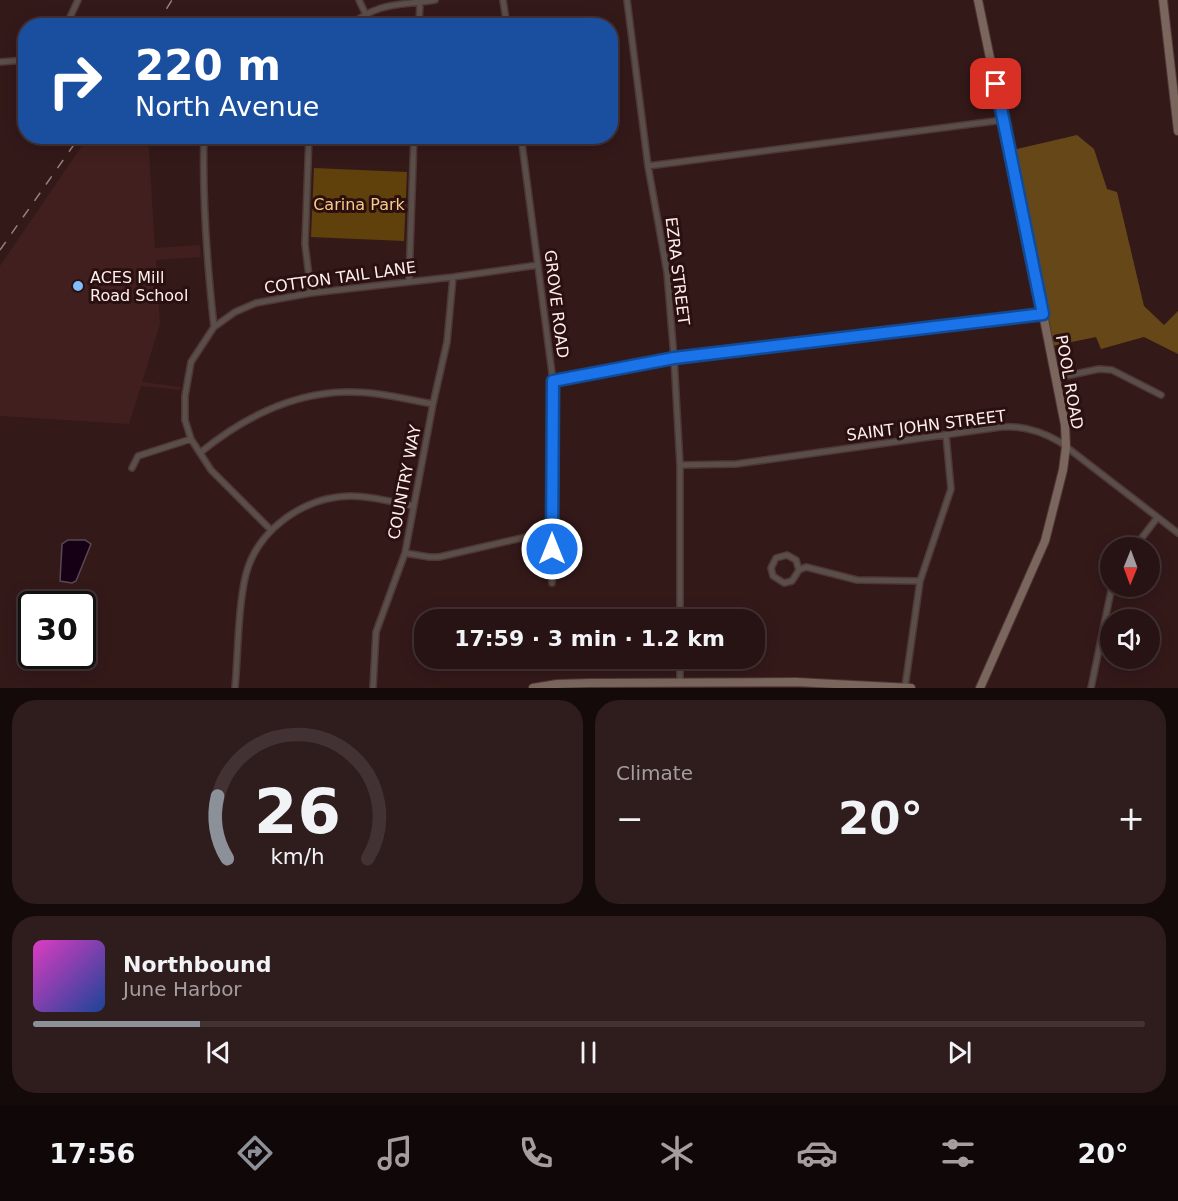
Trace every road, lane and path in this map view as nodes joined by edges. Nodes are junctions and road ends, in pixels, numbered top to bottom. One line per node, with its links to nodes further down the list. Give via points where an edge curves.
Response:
1 (78, 0): 10 (street)
2 (359, 0): 9 (street)
3 (435, 0): 8 (street)
4 (503, 0): 13 (street)
5 (627, 0): 22 (street, EZRA STREET)
6 (978, 0): 16 (street, POOL ROAD)
7 (1163, 0): 17 (street)
8 (420, 2): 9 (street, via 382,6); 12 (street)
9 (365, 13): 11 (street)
10 (70, 18)
11 (359, 18)
12 (419, 18)
13 (506, 18)
14 (18, 61): 15 (street)
15 (0, 62)
16 (1003, 120): 22 (street); 27 (street, POOL ROAD)
17 (1178, 131)
18 (204, 144): 28 (street, via 205,242)
19 (309, 144): 26 (street, via 305,244)
20 (414, 144): 25 (street)
21 (522, 144): 23 (street, GROVE ROAD)
22 (648, 166): 29 (street, EZRA STREET, via 667,272)
23 (538, 265): 24 (street, COTTON TAIL LANE); 31 (street, GROVE ROAD)
24 (453, 277): 25 (street, COTTON TAIL LANE); 33 (street, COUNTRY WAY, via 447,342)
25 (409, 280): 26 (street, COTTON TAIL LANE)
26 (310, 293): 28 (street, COTTON TAIL LANE, via 256,303)
27 (1043, 314): 29 (street); 30 (street, POOL ROAD)
28 (214, 327): 35 (street, COTTON TAIL LANE, via 191,362 185,420)
29 (674, 358): 31 (street); 38 (street, EZRA STREET)
30 (1056, 378): 32 (street, via 1112,370); 36 (street, POOL ROAD)
31 (553, 381): 43 (street, GROVE ROAD)
32 (1161, 395)
33 (433, 404): 37 (street, via 374,393 317,394 251,417); 40 (street, COUNTRY WAY)
34 (946, 435): 36 (street, SAINT JOHN STREET, via 1018,427 1046,434); 38 (street, SAINT JOHN STREET, via 736,464); 48 (street, via 951,489)
35 (191, 439): 37 (street, COTTON TAIL LANE); 39 (street, via 138,456)
36 (1066, 447): 41 (street, SAINT JOHN STREET); 61 (street, POOL ROAD, via 1064,470 1045,541)
37 (201, 452): 42 (street, COTTON TAIL LANE, via 211,470)
38 (680, 465): 51 (street, EZRA STREET)
39 (132, 468)
40 (413, 506): 42 (street, via 336,497 295,512); 46 (street, COUNTRY WAY)
41 (1158, 518): 44 (street, SAINT JOHN STREET); 45 (street)
42 (271, 530): 57 (street, via 247,573)
43 (552, 531): 46 (street, via 439,557); 49 (street, GROVE ROAD)
44 (1178, 533)
45 (1143, 537)
46 (405, 553): 58 (street, COUNTRY WAY, via 376,632)
47 (799, 570): 47 (street, via 796,579 784,583 773,576 771,568 777,558 787,555 796,560); 48 (street, via 812,568 857,580)
48 (920, 581): 56 (street)
49 (552, 583)
50 (1110, 597): 62 (street)
51 (680, 609)
52 (680, 669): 53 (street)
53 (680, 683): 54 (street); 55 (street)
54 (589, 686): 59 (street, via 557,684)
55 (694, 686): 56 (street, via 796,682)
56 (905, 687): 60 (street)
57 (235, 688)
58 (373, 688)
59 (533, 688)
60 (911, 688)
61 (980, 688)
62 (1091, 688)

